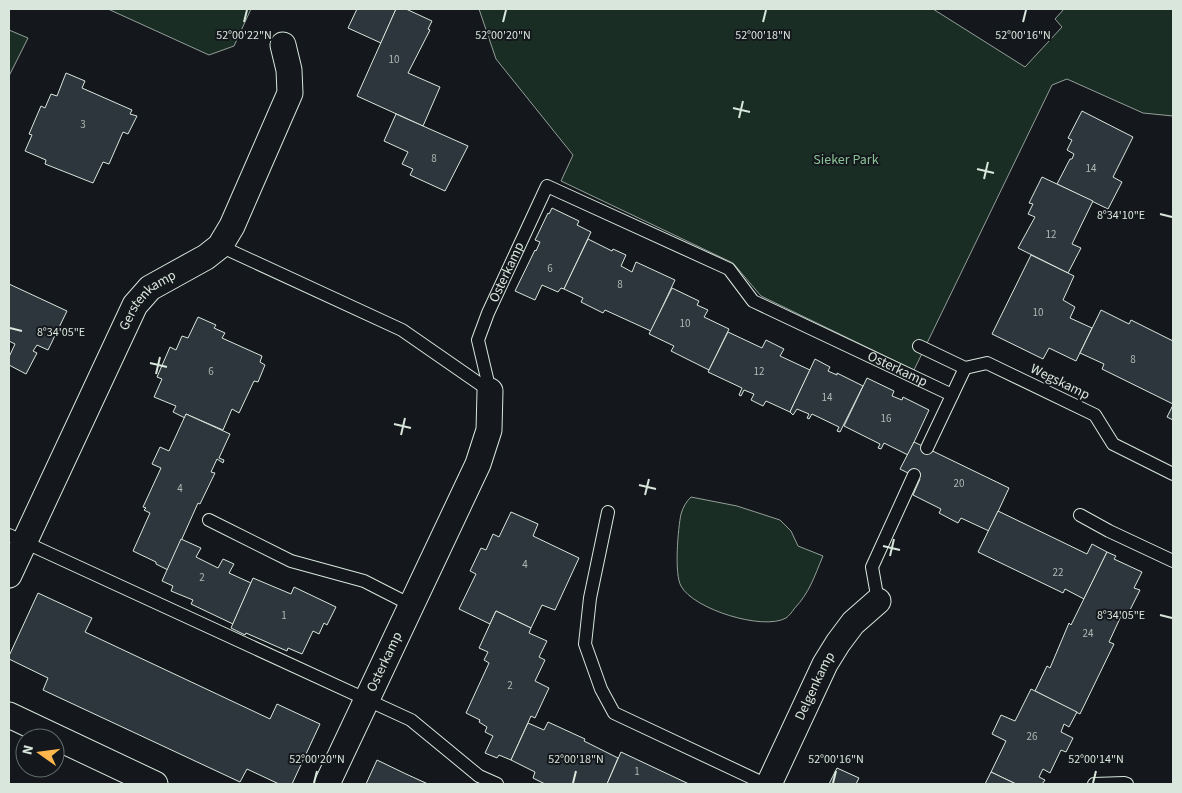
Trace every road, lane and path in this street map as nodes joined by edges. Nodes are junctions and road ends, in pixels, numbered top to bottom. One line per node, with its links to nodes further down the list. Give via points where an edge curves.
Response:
1 (284, 45): 2 (street, Gerstenkamp, via 290,93 232,226)
2 (220, 246): 5 (lane, via 402,330); 13 (street, Gerstenkamp, via 150,288 135,306)
3 (919, 346): 4 (lane)
4 (965, 368): 6 (lane); 8 (lane, Wegskamp, via 987,363 1095,415 1113,444)
5 (490, 391): 6 (lane, Osterkamp, via 478,340 546,186 729,269 753,301); 17 (street, Osterkamp, via 489,430 478,464)
6 (952, 395): 7 (lane)
7 (927, 448)
8 (1173, 474)
9 (914, 476): 16 (lane, via 872,567)
10 (608, 512): 23 (lane, via 590,598 585,644 600,689 614,713)
11 (1080, 515): 14 (lane)
12 (208, 520): 17 (lane, via 291,561 364,581)
13 (17, 538): 15 (street, Gerstenkamp); 18 (lane)
14 (1173, 561)
15 (9, 575)
16 (878, 602): 24 (street, Delgenkamp, via 854,623 825,664)
17 (411, 605): 18 (street, Osterkamp)
18 (366, 699): 21 (street, Osterkamp); 22 (lane, via 411,720 479,776)
19 (9, 715): 20 (street)
20 (155, 784)
21 (327, 784)
22 (497, 784)
23 (765, 784)
24 (769, 784)
25 (1094, 784): 26 (lane)
26 (1128, 784)

